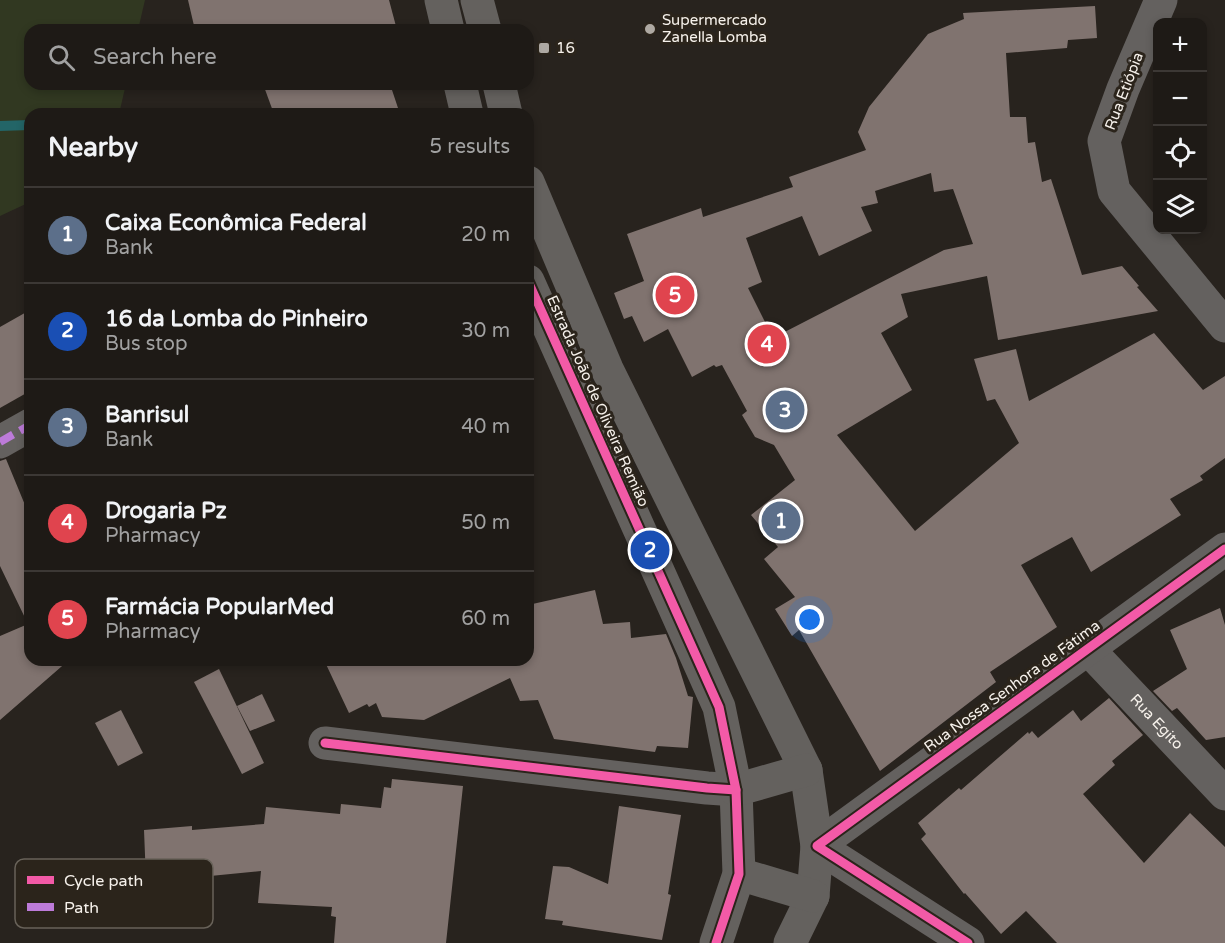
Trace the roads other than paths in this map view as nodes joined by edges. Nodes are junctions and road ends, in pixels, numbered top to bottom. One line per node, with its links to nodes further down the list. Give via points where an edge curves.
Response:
1 (441, 0): 4 (main road)
2 (477, 0): 5 (main road)
3 (1161, 0): 12 (street, Rua Etiópia, via 1104,141 1114,191)
4 (447, 24)
5 (483, 24)
6 (461, 90): 8 (main road)
7 (500, 90): 9 (main road)
8 (466, 108)
9 (505, 108)
10 (534, 196): 18 (main road, Estrada João de Oliveira Remião, via 607,369)
11 (534, 294): 19 (main road, Estrada João de Oliveira Remião, via 719,707)
12 (1225, 326)
13 (24, 428): 14 (street)
14 (0, 442)
15 (1225, 549): 16 (street, Rua Nossa Senhora de Fátima)
16 (1088, 649): 20 (street, Rua Egito); 21 (street, Rua Nossa Senhora de Fátima)
17 (325, 743): 19 (street)
18 (806, 770): 19 (main road); 21 (main road, Estrada João de Oliveira Remião)
19 (736, 790): 22 (main road, Estrada João de Oliveira Remião)
20 (1225, 794)
21 (817, 846): 23 (main road, Estrada João de Oliveira Remião); 26 (street)
22 (739, 874): 23 (main road); 24 (main road, Estrada João de Oliveira Remião)
23 (813, 896): 25 (main road, Estrada João de Oliveira Remião)
24 (716, 943)
25 (790, 943)
26 (968, 943)

